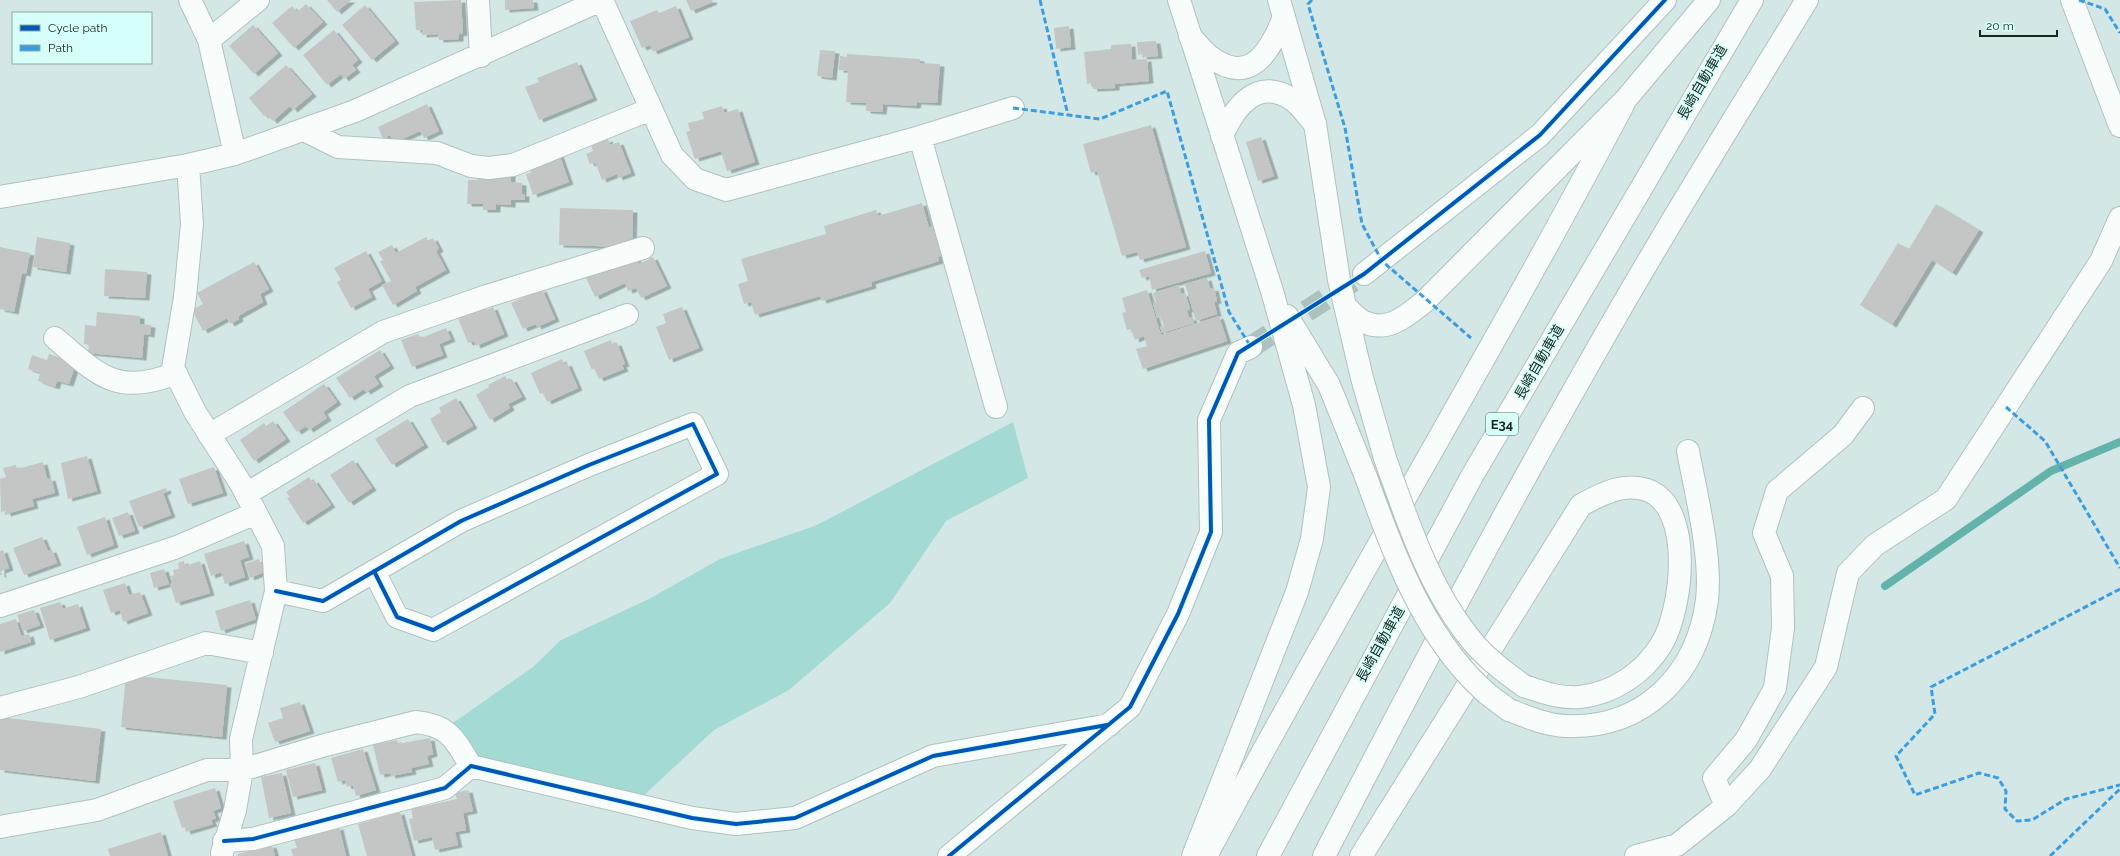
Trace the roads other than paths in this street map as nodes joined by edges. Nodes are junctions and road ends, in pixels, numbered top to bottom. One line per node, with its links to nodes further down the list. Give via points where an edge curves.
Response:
1 (190, 0): 13 (main road)
2 (258, 0): 13 (main road)
3 (478, 0): 14 (main road)
4 (601, 0): 14 (main road); 17 (main road)
5 (1178, 0): 12 (main road)
6 (1665, 0): 28 (main road, via 1540,136)
7 (1710, 0): 15 (main road)
8 (1752, 0): 56 (main road, 長崎自動車道 / E34, via 1472,476)
9 (1807, 0): 57 (main road, via 1592,358 1508,507)
10 (2072, 0): 19 (main road)
11 (1281, 9): 12 (main road, via 1275,41 1259,62 1248,66 1235,67 1222,63 1209,56); 18 (main road)
12 (1190, 36): 21 (main road)
13 (209, 40): 23 (main road)
14 (481, 56): 20 (main road, via 355,111)
15 (1626, 99): 30 (main road, via 1424,302 1401,319 1382,327 1363,322); 41 (main road, via 1556,232)
16 (1013, 108): 22 (main road)
17 (651, 109): 20 (main road, via 513,165 489,168 471,166 437,153 338,147); 22 (main road, via 672,155 695,179 726,190)
18 (1315, 124): 21 (main road, via 1295,101 1281,94 1266,91 1250,96 1240,105 1230,118); 30 (main road)
19 (2120, 126)
20 (304, 130): 23 (main road)
21 (1222, 136): 29 (main road)
22 (920, 137): 35 (main road)
23 (235, 154): 24 (main road)
24 (188, 165): 25 (main road); 34 (main road, via 192,224 185,297 173,368)
25 (0, 197)
26 (2120, 218): 50 (main road, via 2102,261 1946,499 1875,545 1848,573 1826,667 1760,769)
27 (643, 248): 37 (main road, via 487,296 382,332)
28 (1364, 274)
29 (1272, 291): 41 (main road, bridge, via 1329,385); 54 (main road, via 1304,405 1319,487 1312,539 1297,592)
30 (1345, 306): 58 (main road, bridge, via 1385,458 1414,539 1445,600 1473,642 1502,671 1524,686 1552,695 1579,697 1609,691 1632,677 1662,645 1678,595 1680,564 1678,532 1671,513 1662,500 1648,490 1610,490 1581,504)
31 (627, 315): 39 (main road, via 410,396)
32 (55, 338): 34 (main road, via 104,377 126,384 154,382)
33 (1251, 346): 47 (main road, via 1238,353 1208,420 1211,532 1178,614 1130,707)
34 (176, 373): 37 (main road, via 195,412)
35 (996, 407)
36 (1863, 408): 50 (main road, via 1843,435 1777,492 1764,533 1782,576 1783,628 1775,688 1746,740 1714,778)
37 (210, 435): 39 (main road)
38 (1688, 451): 41 (main road, bridge, via 1702,528 1707,600 1692,652 1676,678 1658,697 1630,716 1597,725 1566,726 1538,721 1509,710 1482,690 1453,658 1429,622 1396,560)
39 (246, 494): 40 (main road)
40 (256, 513): 43 (main road, via 273,546); 44 (main road, via 177,547)
41 (1386, 532): 55 (main road, via 1268,740)
42 (374, 571): 42 (main road, via 461,521 589,465 693,424 717,474 433,630 397,617); 43 (main road, via 323,601)
43 (276, 591): 45 (main road)
44 (0, 606)
45 (262, 653): 46 (main road, via 206,643 79,687); 49 (main road, via 241,739)
46 (0, 708)
47 (1109, 725): 48 (main road, via 933,756 795,818 736,824 692,818); 53 (main road)
48 (471, 766): 49 (main road, via 441,727 416,722 325,745); 52 (main road, via 445,788)
49 (242, 770): 51 (main road, via 207,770 97,810); 52 (main road, via 235,810)
50 (1726, 806): 59 (main road, via 1677,846)
51 (0, 827)
52 (223, 848)
53 (949, 856)
54 (1194, 856)
55 (1206, 856)
56 (1268, 856)
57 (1324, 856)
58 (1361, 856)
59 (1636, 856)

